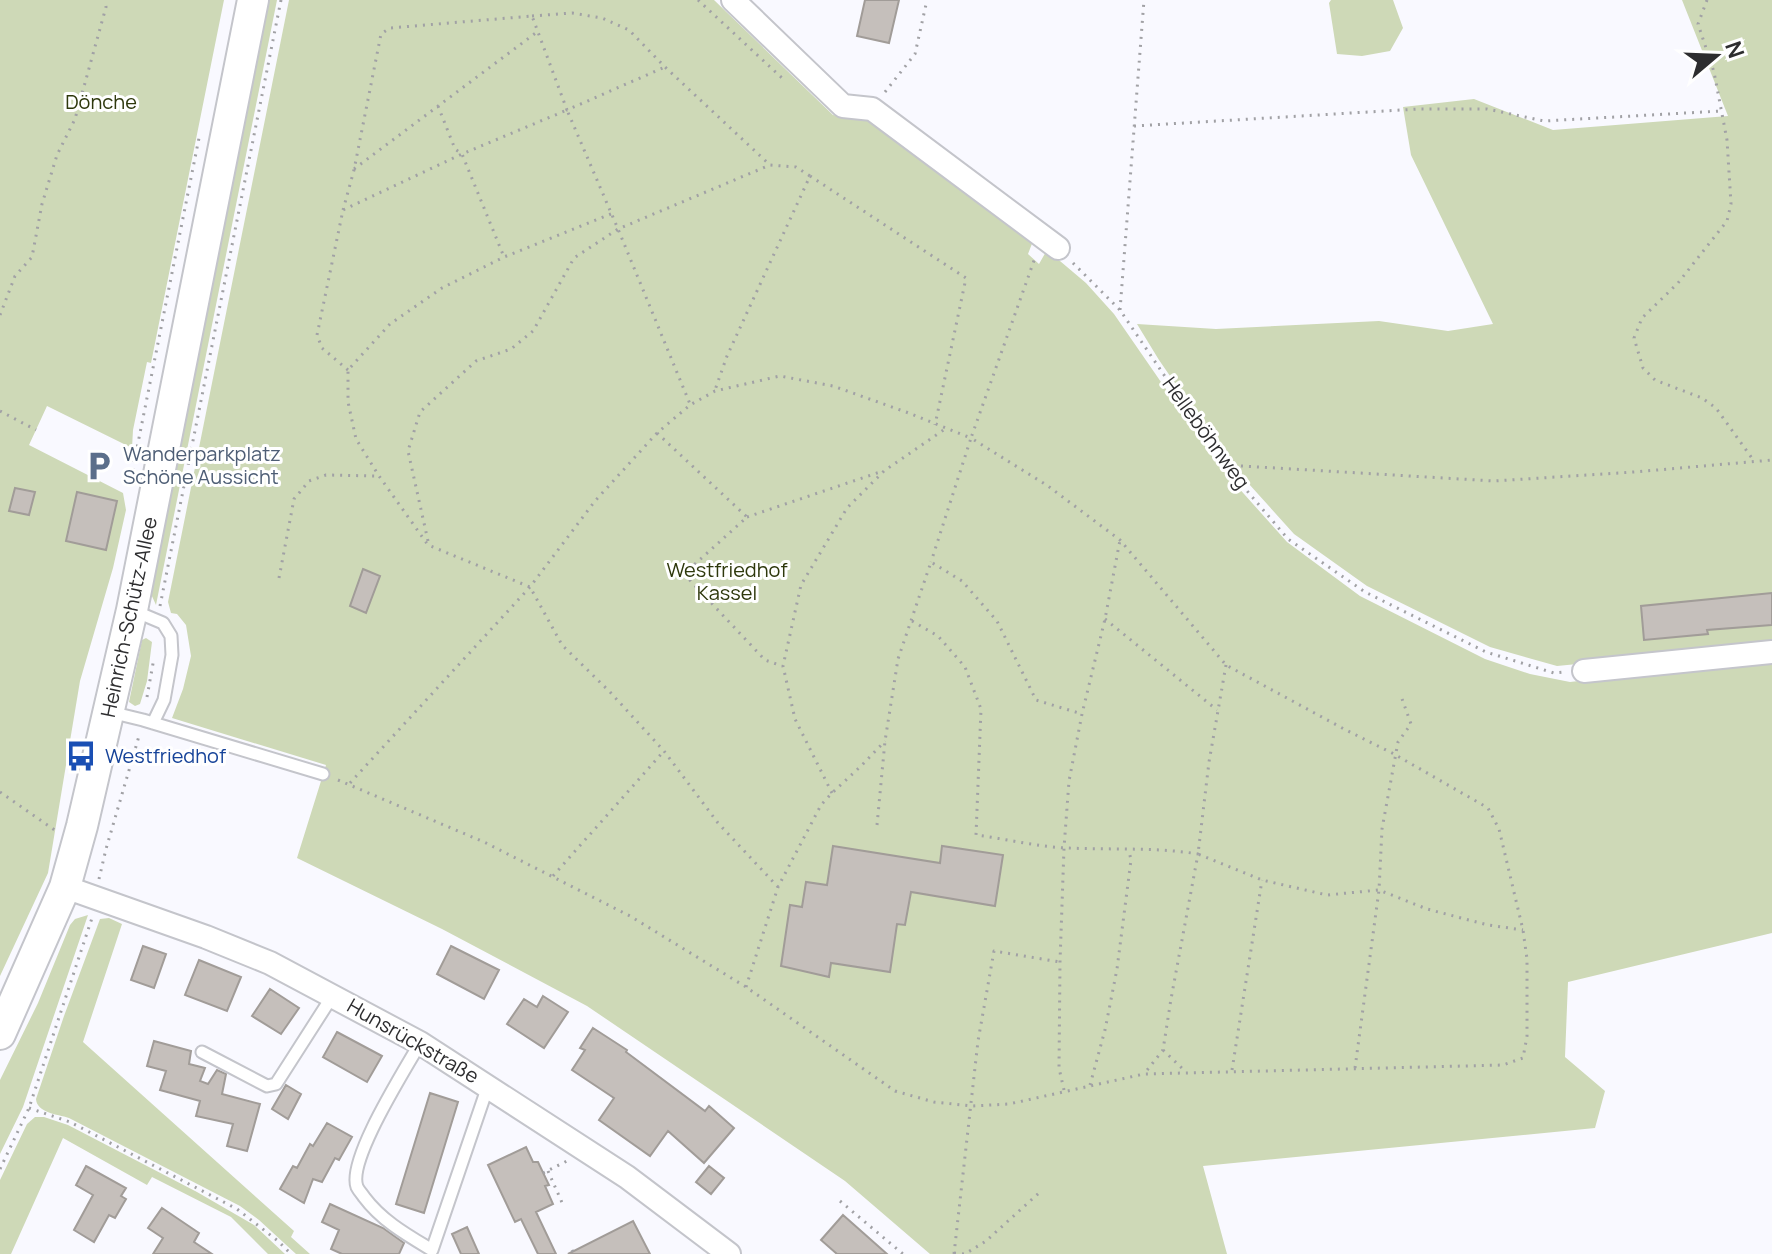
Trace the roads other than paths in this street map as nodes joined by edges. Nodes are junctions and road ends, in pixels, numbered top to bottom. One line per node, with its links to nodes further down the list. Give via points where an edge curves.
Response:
1 (253, 0): 4 (main road, Heinrich-Schütz-Allee)
2 (733, 0): 3 (street, via 843,106 872,109)
3 (1051, 243)
4 (132, 610): 7 (main road, Heinrich-Schütz-Allee); 8 (lane, via 163,623 171,636 164,700)
5 (1772, 652): 6 (street)
6 (1584, 671)
7 (110, 712): 8 (lane); 10 (main road, Heinrich-Schütz-Allee)
8 (153, 723): 9 (lane)
9 (323, 774)
10 (65, 887): 11 (street, Hunsrückstraße, via 206,937); 12 (main road, Heinrich-Schütz-Allee)
11 (333, 995): 13 (street, Hunsrückstraße); 14 (lane, via 276,1084 267,1086)
12 (0, 1034)
13 (420, 1043): 15 (street, Hunsrückstraße); 15 (lane, via 376,1120 357,1166 356,1187 392,1226 432,1250)
14 (202, 1052)
15 (488, 1085): 16 (street, Hunsrückstraße, via 627,1177)
16 (729, 1254)

